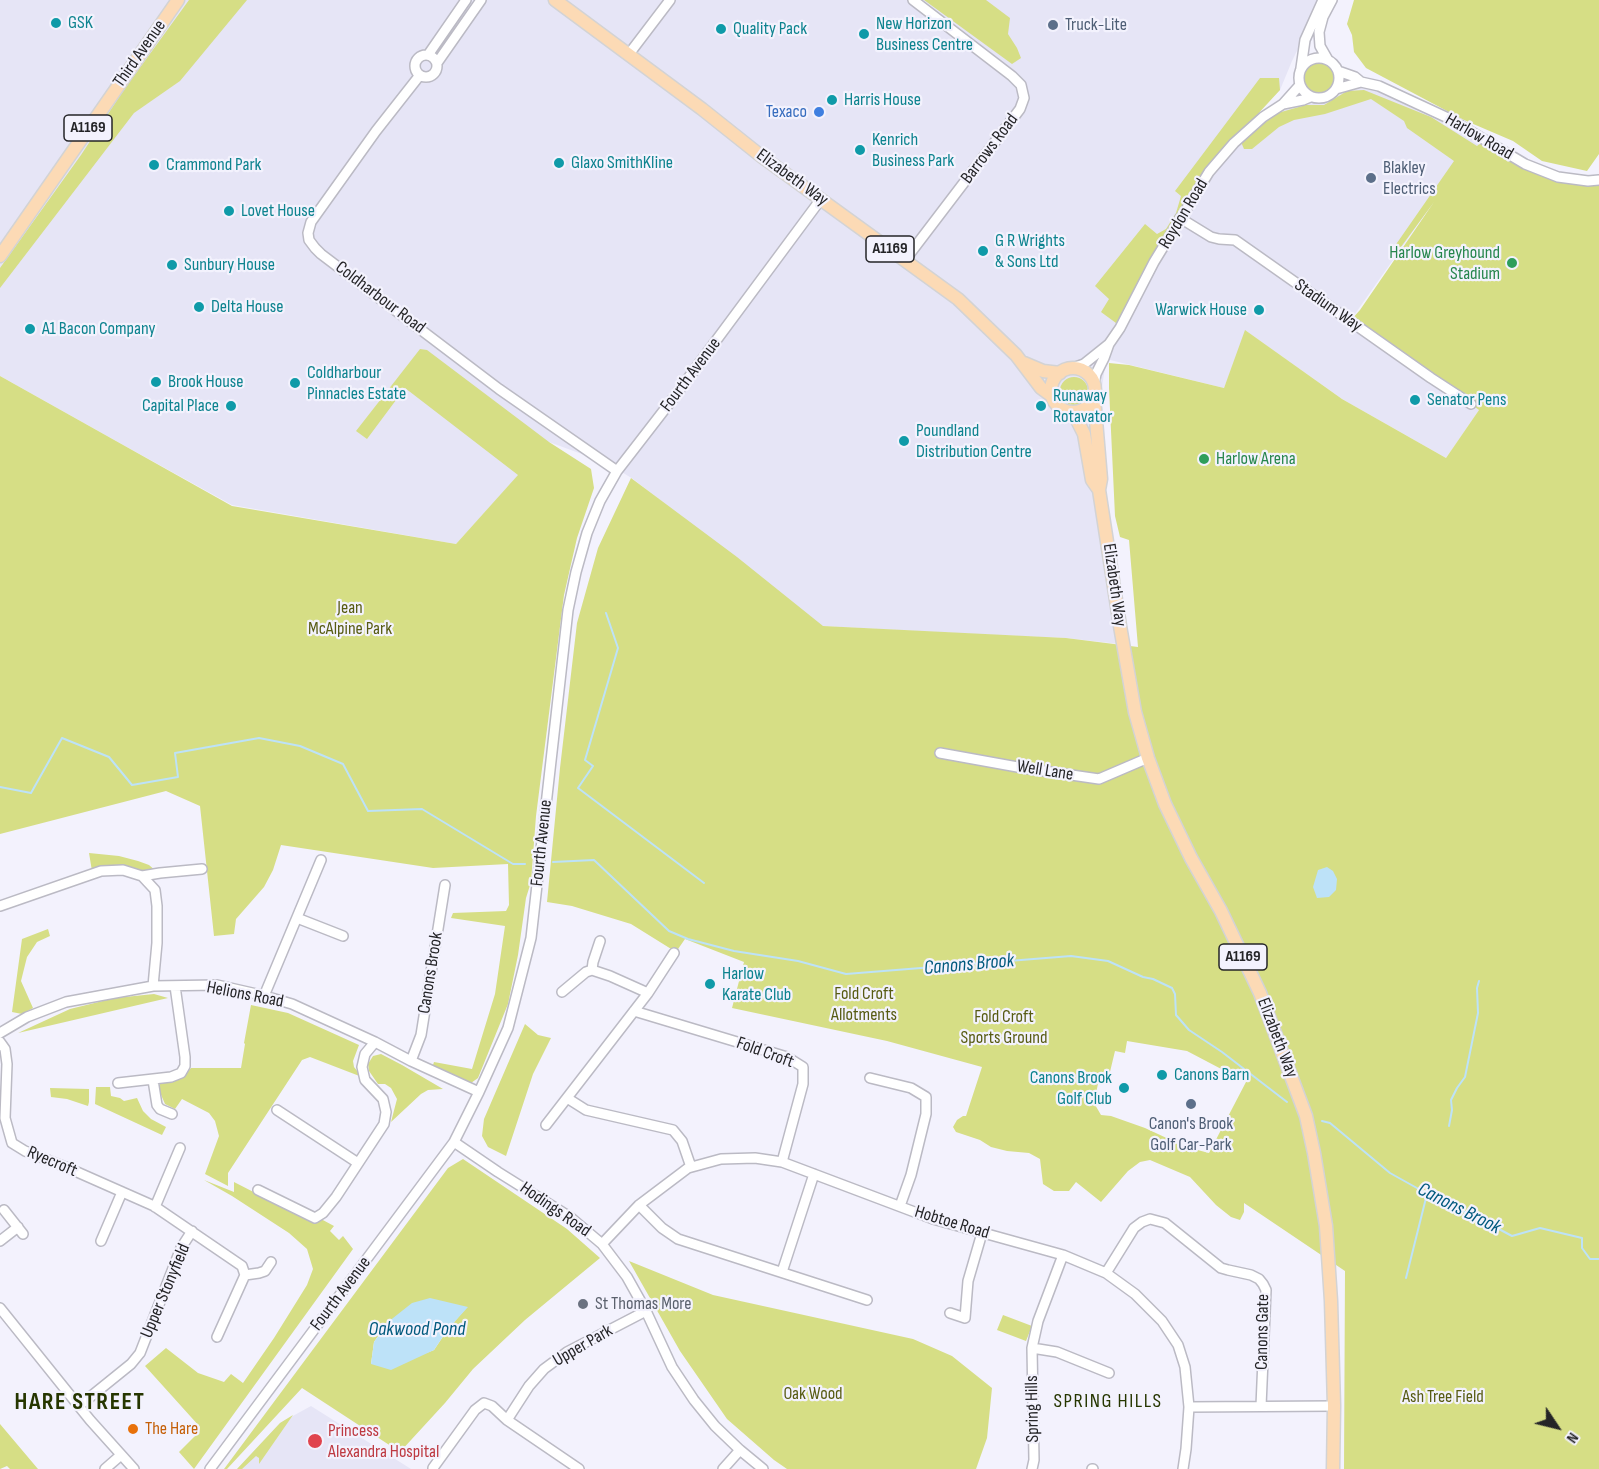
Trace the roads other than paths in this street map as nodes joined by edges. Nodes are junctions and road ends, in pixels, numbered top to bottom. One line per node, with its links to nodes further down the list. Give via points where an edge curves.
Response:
1 (178, 0): 24 (main road, Third Avenue / A1169)
2 (466, 0): 10 (street, Coldharbour Road)
3 (481, 0): 12 (street, Coldharbour Road)
4 (555, 0): 9 (main road, Elizabeth Way / A1169)
5 (670, 0): 9 (street)
6 (913, 0): 25 (street, Barrows Road, via 1012,76 1021,85 1024,98 1020,109)
7 (1323, 0): 13 (street, via 1305,40)
8 (1332, 0): 11 (street, via 1318,32)
9 (630, 54): 22 (main road, Elizabeth Way / A1169)
10 (428, 55): 12 (street); 15 (street, Coldharbour Road, via 416,63)
11 (1328, 60): 13 (street, via 1313,59); 14 (street)
12 (437, 63): 15 (street, Coldharbour Road, via 434,74)
13 (1301, 68): 17 (street)
14 (1338, 71): 16 (street, Harlow Road); 18 (street)
15 (420, 75): 34 (street, Coldharbour Road, via 311,222 309,240 321,254 499,389)
16 (1361, 82): 18 (street); 21 (street, Harlow Road, via 1379,86 1448,118 1525,164 1558,177)
17 (1300, 85): 19 (street); 20 (street, Roydon Road)
18 (1336, 89): 19 (street, via 1327,97)
19 (1310, 97): 20 (street, Roydon Road)
20 (1283, 104): 23 (street, Roydon Road, via 1250,128 1218,160)
21 (1599, 180)
22 (821, 199): 25 (main road, Elizabeth Way / A1169); 34 (street, Fourth Avenue)
23 (1180, 218): 26 (street, Roydon Road); 32 (street, Stadium Way, via 1211,237 1235,240)
24 (0, 256)
25 (905, 261): 27 (main road, Elizabeth Way / A1169, via 958,299)
26 (1109, 344): 28 (street, Roydon Road); 30 (street, Roydon Road, via 1096,374)
27 (1023, 362): 29 (main road, Elizabeth Way / A1169); 31 (main road, Elizabeth Way / A1169, via 1041,388)
28 (1073, 368): 29 (main road); 30 (main road, via 1091,378)
29 (1060, 373): 31 (main road, via 1052,384)
30 (1094, 390): 33 (main road, via 1086,408); 35 (main road, Elizabeth Way / A1169)
31 (1052, 396): 33 (main road, via 1059,407)
32 (1471, 404)
33 (1073, 412): 35 (main road, Elizabeth Way / A1169, via 1084,434 1092,480)
34 (617, 471): 61 (street, Fourth Avenue, via 587,533 576,572 568,610 531,938 508,1028)
35 (1099, 490): 37 (main road, Elizabeth Way / A1169, via 1134,712)
36 (940, 753): 37 (street, Well Lane, via 1099,779)
37 (1148, 758): 98 (main road, Elizabeth Way / A1169, via 1165,804 1260,993 1306,1116 1326,1226)
38 (321, 860): 43 (street)
39 (202, 869): 40 (street)
40 (142, 876): 42 (street, via 123,870 101,871); 48 (street, via 154,890 157,906)
41 (445, 885): 57 (street, Canons Brook, via 421,1035)
42 (0, 906)
43 (297, 918): 44 (street); 52 (street)
44 (343, 936)
45 (600, 941): 47 (street)
46 (674, 953): 51 (street)
47 (592, 970): 50 (street); 51 (street)
48 (153, 986): 49 (street, Helions Road); 54 (street, Helions Road, via 66,1002 27,1017)
49 (175, 986): 52 (street, Helions Road, via 218,985); 59 (street, via 185,1066 171,1077)
50 (562, 992)
51 (648, 993): 53 (street)
52 (264, 996): 56 (street, Helions Road, via 292,1004)
53 (634, 1011): 62 (street); 69 (street, Fold Croft, via 787,1057 803,1067 803,1084)
54 (0, 1033)
55 (0, 1042): 66 (street, Ryecroft, via 7,1064)
56 (375, 1042): 57 (street, Helions Road); 70 (street, via 365,1054 362,1067 365,1080 382,1099 386,1112 384,1124)
57 (411, 1061): 61 (street, Helions Road)
58 (870, 1078): 76 (street, via 911,1088 926,1097 926,1114)
59 (153, 1080): 60 (street); 64 (street, via 157,1106)
60 (118, 1083)
61 (479, 1092): 67 (street, Fourth Avenue)
62 (567, 1098): 65 (street); 71 (street, via 586,1110 673,1130)
63 (277, 1110): 70 (street)
64 (172, 1114)
65 (546, 1125)
66 (4, 1134): 74 (street, Ryecroft, via 25,1151)
67 (454, 1142): 83 (street, Hodings Road, via 570,1217); 106 (street, Fourth Avenue)
68 (180, 1148): 77 (street)
69 (782, 1162): 71 (street, Hobtoe Road, via 721,1159); 72 (street, Hobtoe Road)
70 (358, 1163): 73 (street, via 323,1213 315,1218)
71 (691, 1167): 75 (street, Hobtoe Road)
72 (814, 1174): 76 (street, Hobtoe Road); 86 (street)
73 (258, 1190)
74 (122, 1192): 77 (street, Ryecroft); 82 (street)
75 (639, 1205): 83 (street, Hobtoe Road); 86 (street, via 678,1239)
76 (900, 1206): 80 (street, Hobtoe Road)
77 (155, 1207): 79 (street, Ryecroft)
78 (4, 1209): 81 (street, via 20,1231)
79 (192, 1231): 88 (street, Upper Stonyfield, via 242,1266); 96 (street, Upper Stonyfield, via 181,1248 140,1353)
80 (982, 1233): 84 (street, Hobtoe Road); 92 (street, via 968,1281 965,1318)
81 (0, 1241)
82 (101, 1241)
83 (602, 1244): 91 (street, Hodings Road)
84 (1062, 1255): 87 (street, Hobtoe Road); 94 (street, Spring Hills)
85 (271, 1262): 88 (street, via 265,1271)
86 (782, 1272): 89 (street)
87 (1106, 1273): 97 (street, Canons Gate, via 1134,1228 1150,1219 1165,1223 1221,1268 1259,1279 1266,1290); 99 (street, Hobtoe Road, via 1135,1294 1162,1321 1178,1345 1185,1367)
88 (245, 1275): 93 (street)
89 (867, 1300)
90 (0, 1308): 96 (street)
91 (646, 1311): 100 (street, Upper Park, via 567,1352 544,1369); 101 (street, Hodings Road, via 672,1367 694,1400)
92 (950, 1313)
93 (217, 1337)
94 (1032, 1348): 95 (street, Spring Hills, via 1057,1352); 110 (street, Spring Hills)
95 (1109, 1372)
96 (79, 1406): 102 (street)
97 (1261, 1406): 98 (street); 99 (street)
98 (1334, 1406): 112 (main road, Elizabeth Way / A1169)
99 (1189, 1407): 111 (street, Hobtoe Road)
100 (507, 1420): 103 (street, via 484,1403); 107 (street)
101 (740, 1450): 108 (street); 109 (street, Hodings Road)
102 (121, 1455): 104 (street); 105 (street)
103 (433, 1468)
104 (105, 1469)
105 (134, 1469)
106 (210, 1469)
107 (579, 1469)
108 (723, 1469)
109 (764, 1469)
110 (1032, 1469)
111 (1183, 1469)
112 (1333, 1469)

